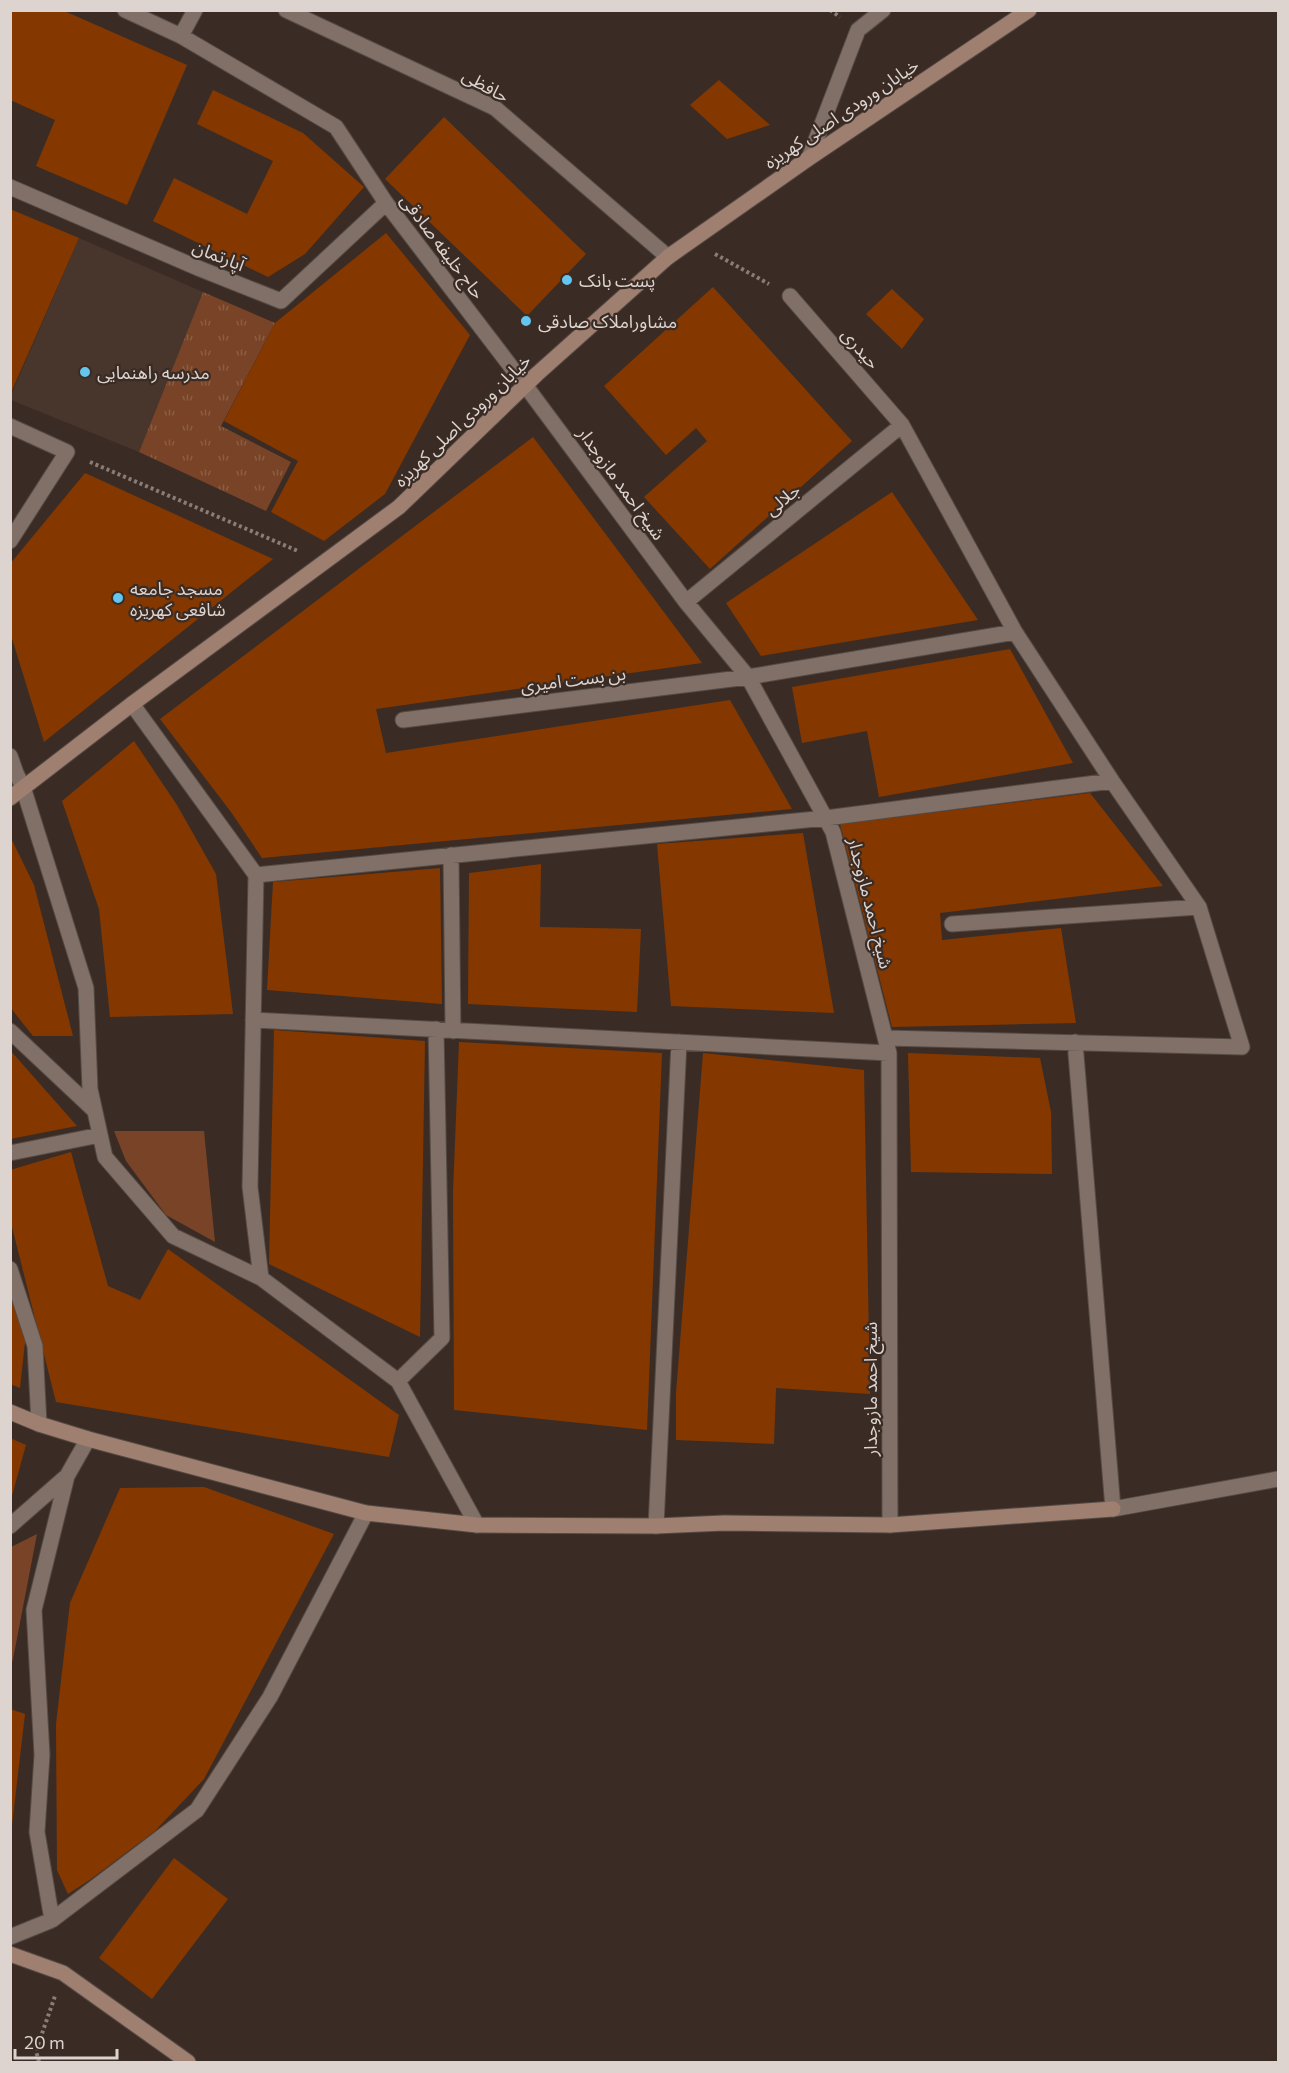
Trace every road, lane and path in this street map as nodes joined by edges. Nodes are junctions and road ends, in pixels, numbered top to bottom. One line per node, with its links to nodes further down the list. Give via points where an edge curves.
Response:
1 (125, 10): 6 (street)
2 (195, 10): 6 (street)
3 (286, 10): 11 (street, حافظی, via 495,108)
4 (883, 10): 7 (street, via 858,30)
5 (1029, 10): 7 (street, خیابان ورودی اصلی کهریزه)
6 (181, 36): 9 (street, حاج خلیفه صادقی, via 336,127)
7 (809, 158): 10 (street, خیابان ورودی اصلی کهریزه)
8 (10, 187): 9 (street, آپارتمان, via 281,301)
9 (386, 203): 13 (street, حاج خلیفه صادقی)
10 (692, 242): 11 (street, خیابان ورودی اصلی کهریزه); 12 (path)
11 (668, 257): 13 (street, خیابان ورودی اصلی کهریزه)
12 (790, 296): 14 (street, حیدری)
13 (525, 385): 18 (street, خیابان ورودی اصلی کهریزه, via 399,507); 19 (street, شیخ احمد مازوجدار)
14 (902, 425): 19 (street, جلالی); 20 (street, حیدری)
15 (10, 426): 16 (street)
16 (68, 452): 17 (street); 18 (path)
17 (10, 541)
18 (324, 562): 22 (street, خیابان ورودی اصلی کهریزه)
19 (686, 602): 21 (street, شیخ احمد مازوجدار)
20 (1016, 632): 21 (street, بن بست امیری); 26 (street, حیدری)
21 (748, 677): 23 (street, بن بست امیری); 28 (street, شیخ احمد مازوجدار)
22 (132, 704): 25 (street, خیابان ورودی اصلی کهریزه); 30 (street)
23 (403, 720)
24 (10, 756): 25 (street)
25 (16, 777): 27 (street, خیابان ورودی اصلی کهریزه); 40 (street, via 86,988)
26 (1112, 781): 28 (street); 31 (street, حیدری)
27 (10, 798)
28 (826, 818): 29 (street); 39 (street, شیخ احمد مازوجدار, via 833,832)
29 (451, 855): 30 (street); 36 (street)
30 (256, 875): 33 (street)
31 (1199, 907): 32 (street); 38 (street, حیدری, via 1242,1047)
32 (952, 924)
33 (254, 1020): 34 (street); 44 (street, via 250,1187)
34 (436, 1029): 36 (street); 45 (street, via 442,1338)
35 (10, 1031): 40 (street)
36 (453, 1031): 37 (street)
37 (679, 1042): 39 (street); 56 (street)
38 (1075, 1042): 39 (street); 51 (street)
39 (887, 1046): 54 (street, شیخ احمد مازوجدار)
40 (94, 1110): 41 (street)
41 (100, 1135): 42 (street); 44 (street, via 105,1157 173,1236)
42 (10, 1153)
43 (10, 1269): 47 (street, via 34,1346)
44 (261, 1278): 45 (street)
45 (398, 1381): 53 (street)
46 (10, 1412): 47 (street)
47 (39, 1424): 48 (street)
48 (88, 1439): 49 (street); 52 (street)
49 (67, 1476): 55 (street); 57 (street, via 34,1610 42,1755 37,1832)
50 (1278, 1479): 51 (street)
51 (1113, 1509): 54 (street)
52 (366, 1513): 53 (street); 57 (street, via 270,1697 197,1810)
53 (477, 1525): 56 (street)
54 (890, 1525): 56 (street)
55 (10, 1526)
56 (656, 1526)
57 (52, 1920): 58 (street)
58 (10, 1937)
59 (10, 1954): 60 (street)
60 (63, 1973): 61 (path, via 36,2051); 62 (street)
61 (39, 2062)
62 (188, 2062)

